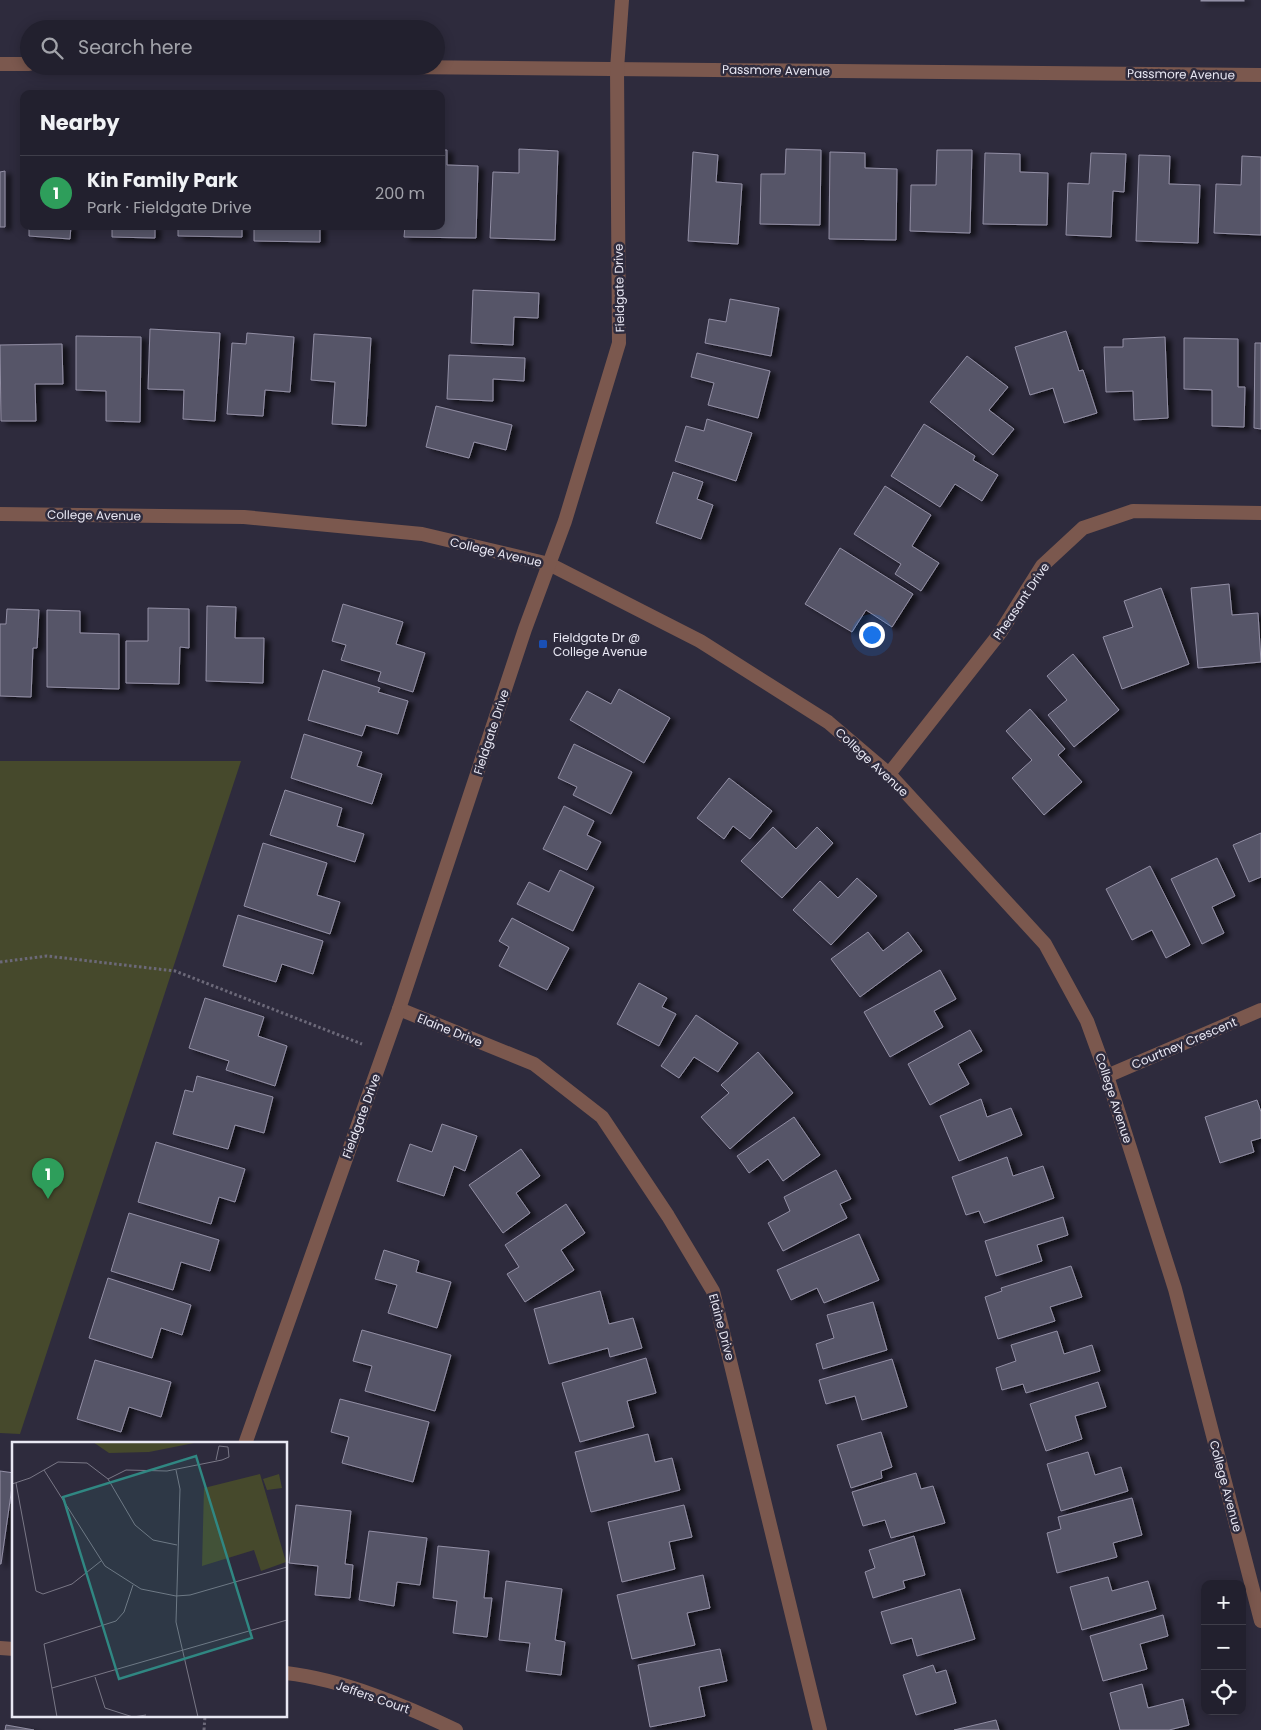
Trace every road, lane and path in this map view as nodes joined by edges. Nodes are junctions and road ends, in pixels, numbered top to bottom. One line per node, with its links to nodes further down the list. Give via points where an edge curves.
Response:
1 (622, 0): 5 (street, Fieldgate Drive)
2 (0, 64): 3 (street)
3 (20, 64)
4 (445, 67): 5 (street, Passmore Avenue)
5 (617, 69): 6 (street, Passmore Avenue); 9 (street, Fieldgate Drive, via 619,343)
6 (1261, 75)
7 (1261, 513): 10 (street, Pheasant Drive, via 1133,512 1083,528 1042,566 1000,633)
8 (0, 514): 9 (street, College Avenue, via 244,517 422,534)
9 (549, 564): 10 (street, College Avenue, via 700,641 828,722); 12 (street, Fieldgate Drive)
10 (889, 774): 15 (street, College Avenue, via 1045,944 1087,1021)
11 (0, 962): 14 (path, via 47,956 175,971)
12 (399, 1009): 14 (street, Fieldgate Drive); 20 (street, Elaine Drive, via 534,1064 602,1117 713,1291)
13 (1261, 1010): 15 (street, Courtney Crescent)
14 (384, 1052): 16 (street, Fieldgate Drive)
15 (1108, 1076): 17 (street, College Avenue, via 1175,1289)
16 (246, 1442)
17 (1261, 1621)
18 (288, 1673): 19 (street, Jeffers Court, via 341,1685 421,1713)
19 (456, 1730)
20 (820, 1730)

